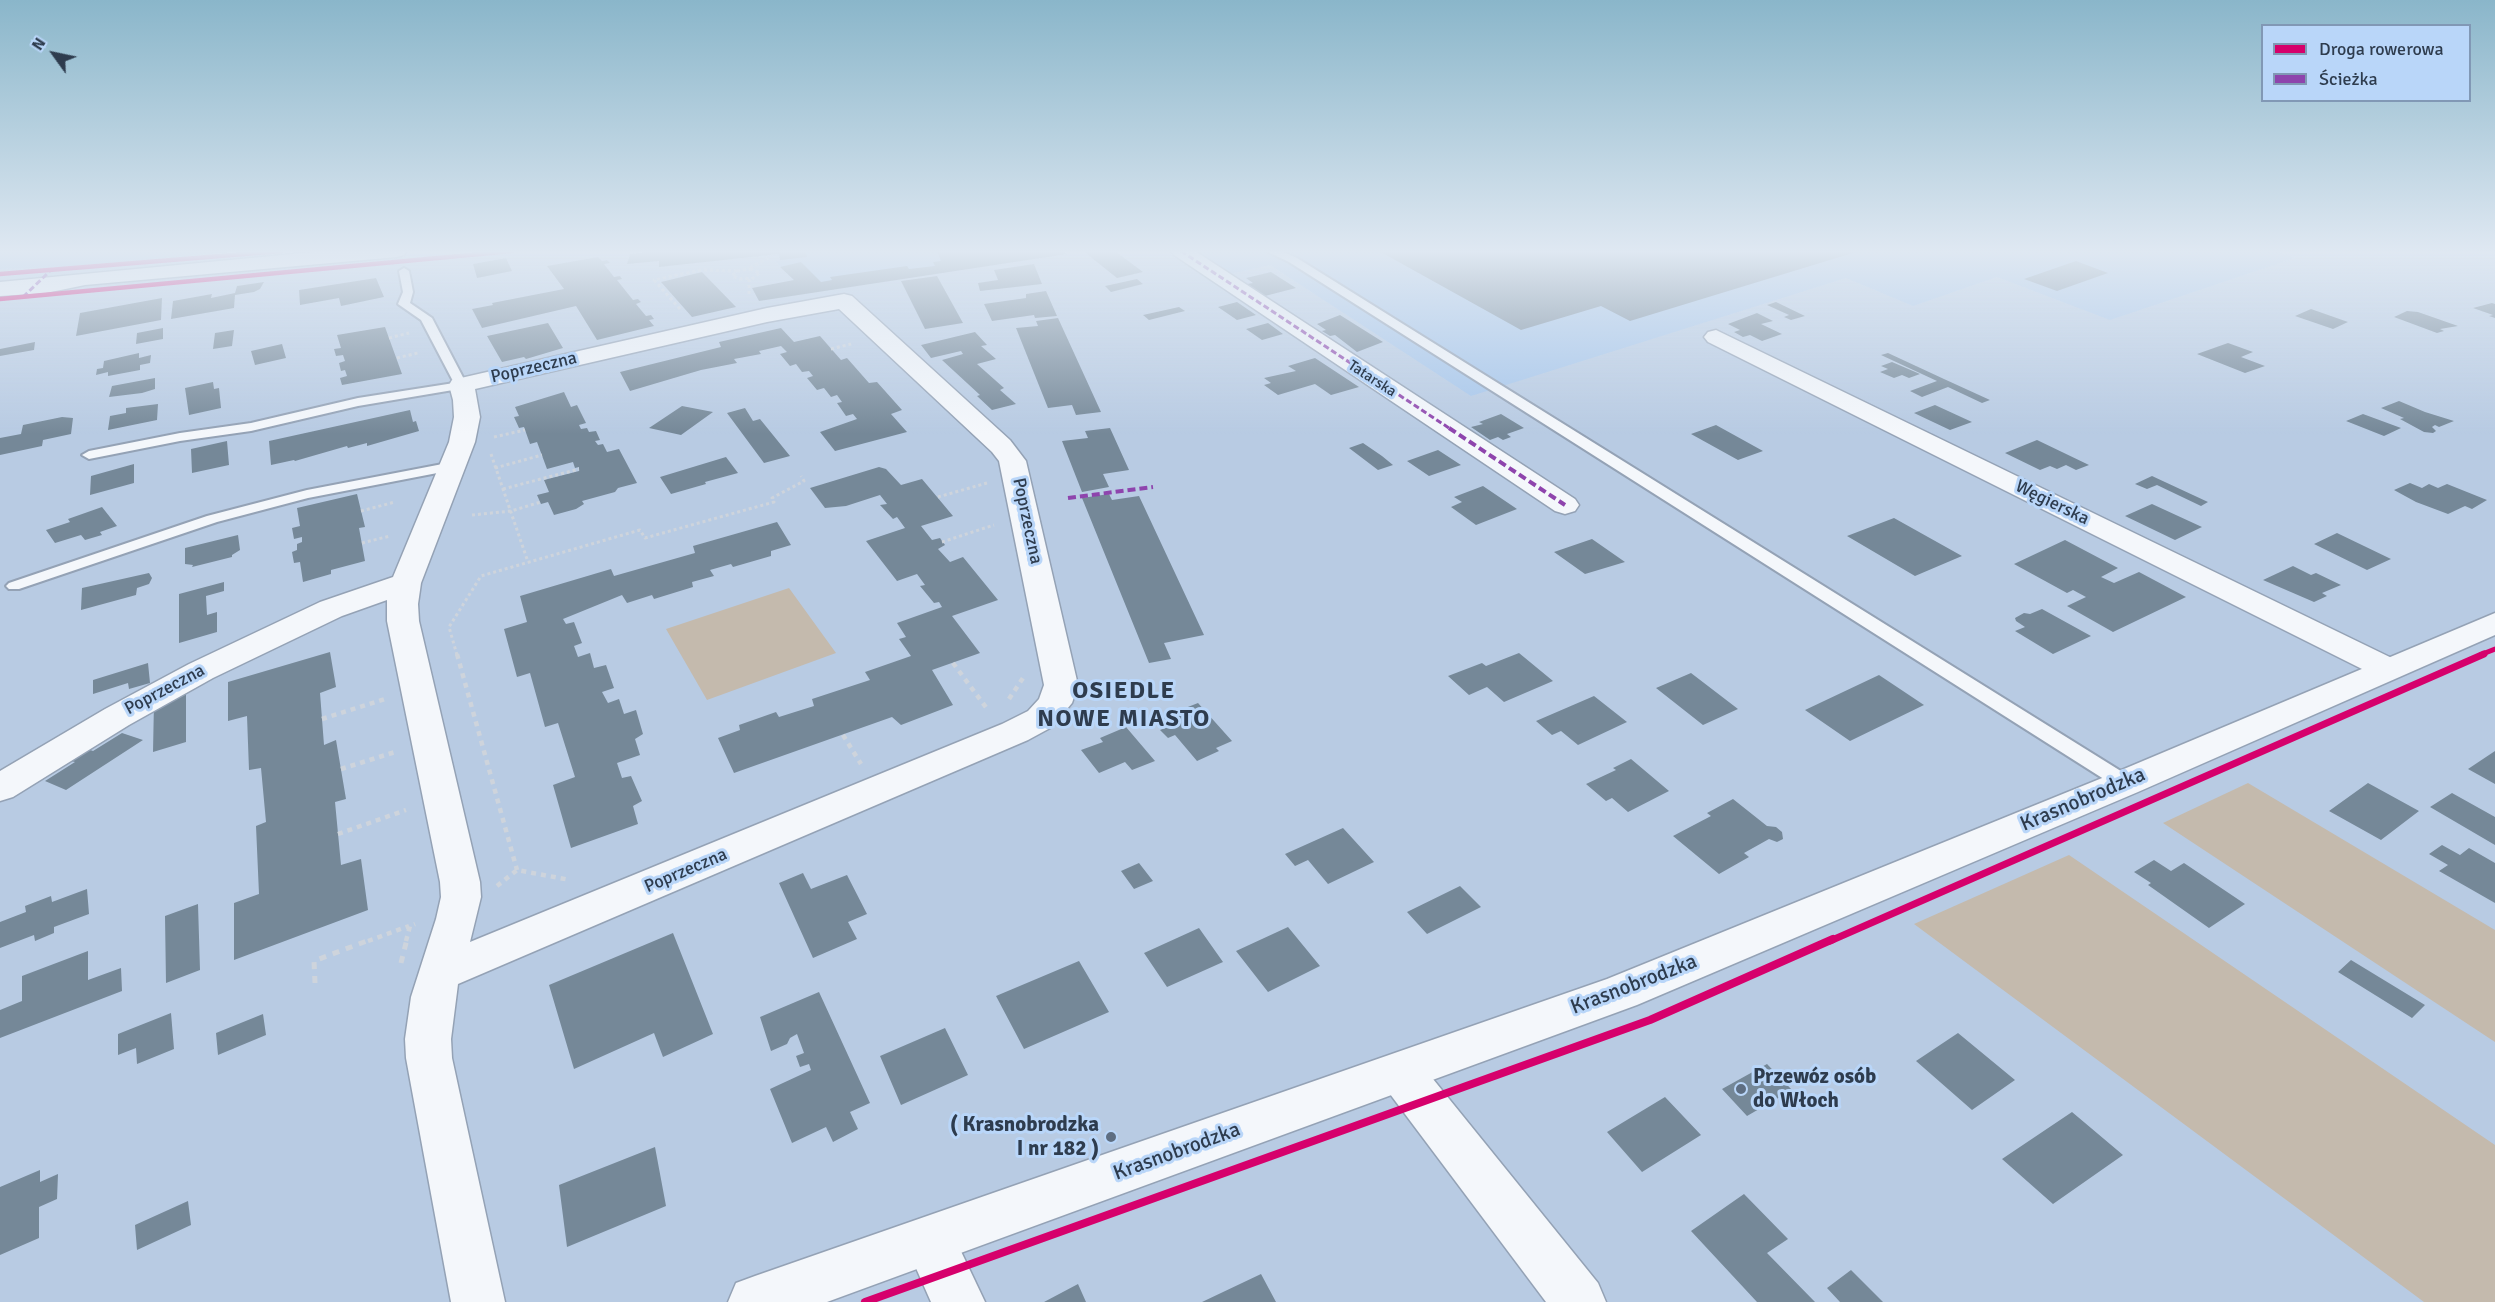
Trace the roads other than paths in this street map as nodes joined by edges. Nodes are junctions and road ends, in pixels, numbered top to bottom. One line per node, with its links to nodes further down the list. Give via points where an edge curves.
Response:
1 (416, 312): 7 (lane, via 426,318)
2 (785, 312): 7 (street, Poprzeczna)
3 (856, 312): 17 (street, Poprzeczna, via 1001,446 1012,461 1061,685 1049,711 1015,732)
4 (1273, 312): 10 (street, Tatarska)
5 (1375, 312): 15 (lane)
6 (1716, 337): 14 (street, Węgierska)
7 (461, 385): 8 (lane); 9 (street, via 466,400 466,423)
8 (89, 455)
9 (453, 466): 11 (street); 12 (lane, via 315,493 212,519)
10 (1565, 505)
11 (406, 583): 16 (street, Poprzeczna, via 316,615 201,671); 17 (street, via 403,621 461,890)
12 (14, 586)
13 (2495, 623): 14 (street, Krasnobrodzka)
14 (2388, 669): 15 (street, Krasnobrodzka)
15 (2125, 783): 18 (street, Krasnobrodzka, via 1622,992)
16 (0, 788)
17 (439, 973): 20 (street, via 429,1020 429,1058)
18 (1400, 1072): 19 (street, Krasnobrodzka); 23 (street)
19 (930, 1241): 21 (street, Krasnobrodzka); 22 (street)
20 (478, 1302)
21 (755, 1302)
22 (958, 1302)
23 (1579, 1302)

